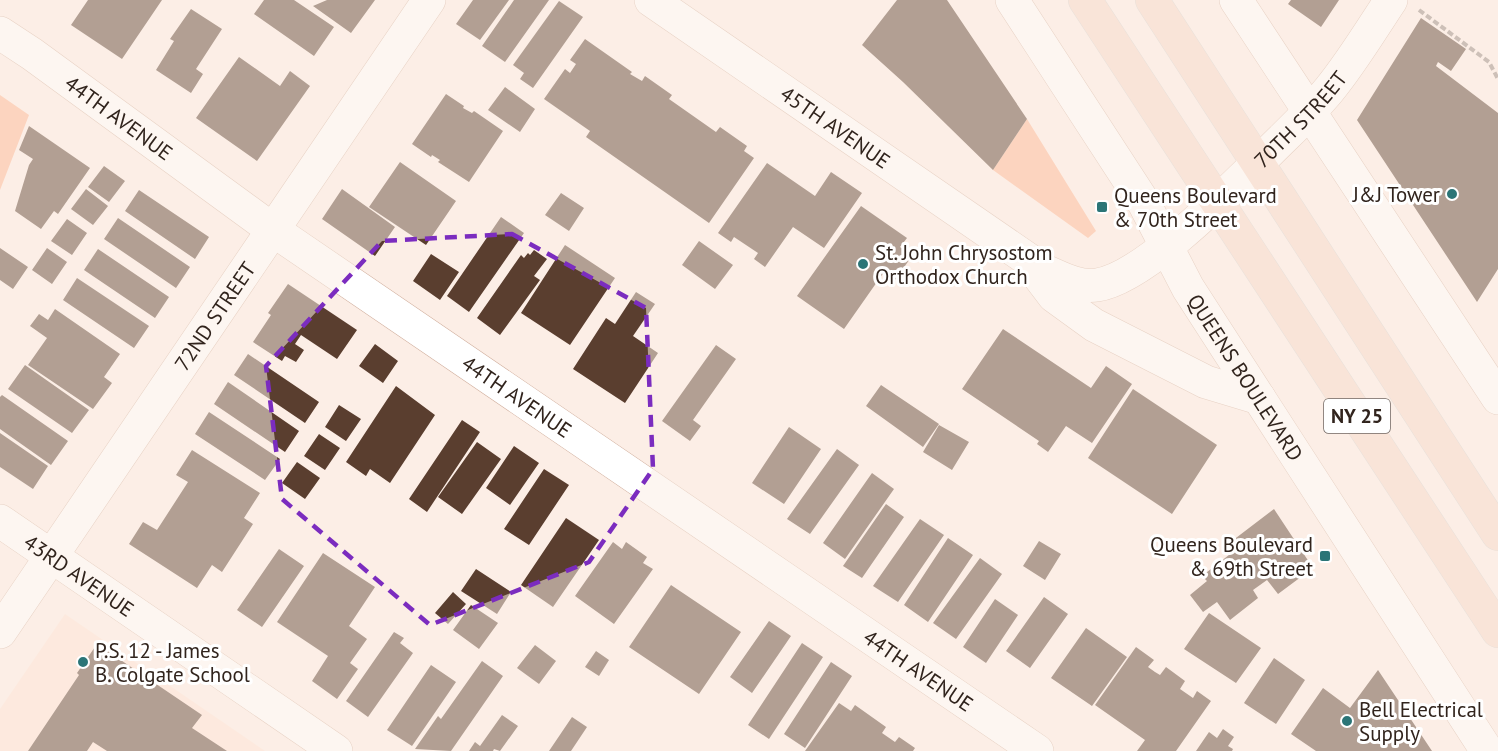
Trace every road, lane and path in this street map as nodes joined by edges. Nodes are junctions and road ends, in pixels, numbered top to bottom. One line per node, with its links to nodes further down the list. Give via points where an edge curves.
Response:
1 (429, 0): 13 (street, 72ND STREET)
2 (651, 0): 15 (street, 45TH AVENUE)
3 (1011, 0): 14 (street, QUEENS BOULEVARD, via 1144,203)
4 (1085, 0): 12 (main road, NY 25)
5 (1152, 0): 11 (main road, NY 25)
6 (1236, 0): 10 (street)
7 (1405, 5): 9 (path, via 1489,62); 10 (street, 70TH STREET)
8 (0, 33): 13 (street, 44TH AVENUE)
9 (1498, 79)
10 (1310, 111): 11 (street, 70TH STREET); 17 (street)
11 (1257, 163): 12 (street, 70TH STREET); 19 (main road, NY 25)
12 (1216, 202): 14 (street, 70TH STREET); 21 (main road, NY 25)
13 (273, 230): 20 (street, 72ND STREET); 24 (street, 44TH AVENUE)
14 (1166, 246): 15 (street, 45TH AVENUE, via 1117,279 1097,285 1062,278); 16 (street, QUEENS BOULEVARD, via 1188,288)
15 (1020, 254): 16 (street, 45TH AVENUE, via 1054,296 1094,325 1206,382)
16 (1259, 398): 25 (street, QUEENS BOULEVARD)
17 (1498, 398)
18 (0, 521): 20 (street, 43RD AVENUE)
19 (1498, 534)
20 (51, 555): 22 (street, 72ND STREET); 23 (street, 43RD AVENUE)
21 (1498, 631)
22 (0, 632)
23 (336, 751)
24 (1037, 751)
25 (1487, 751)

